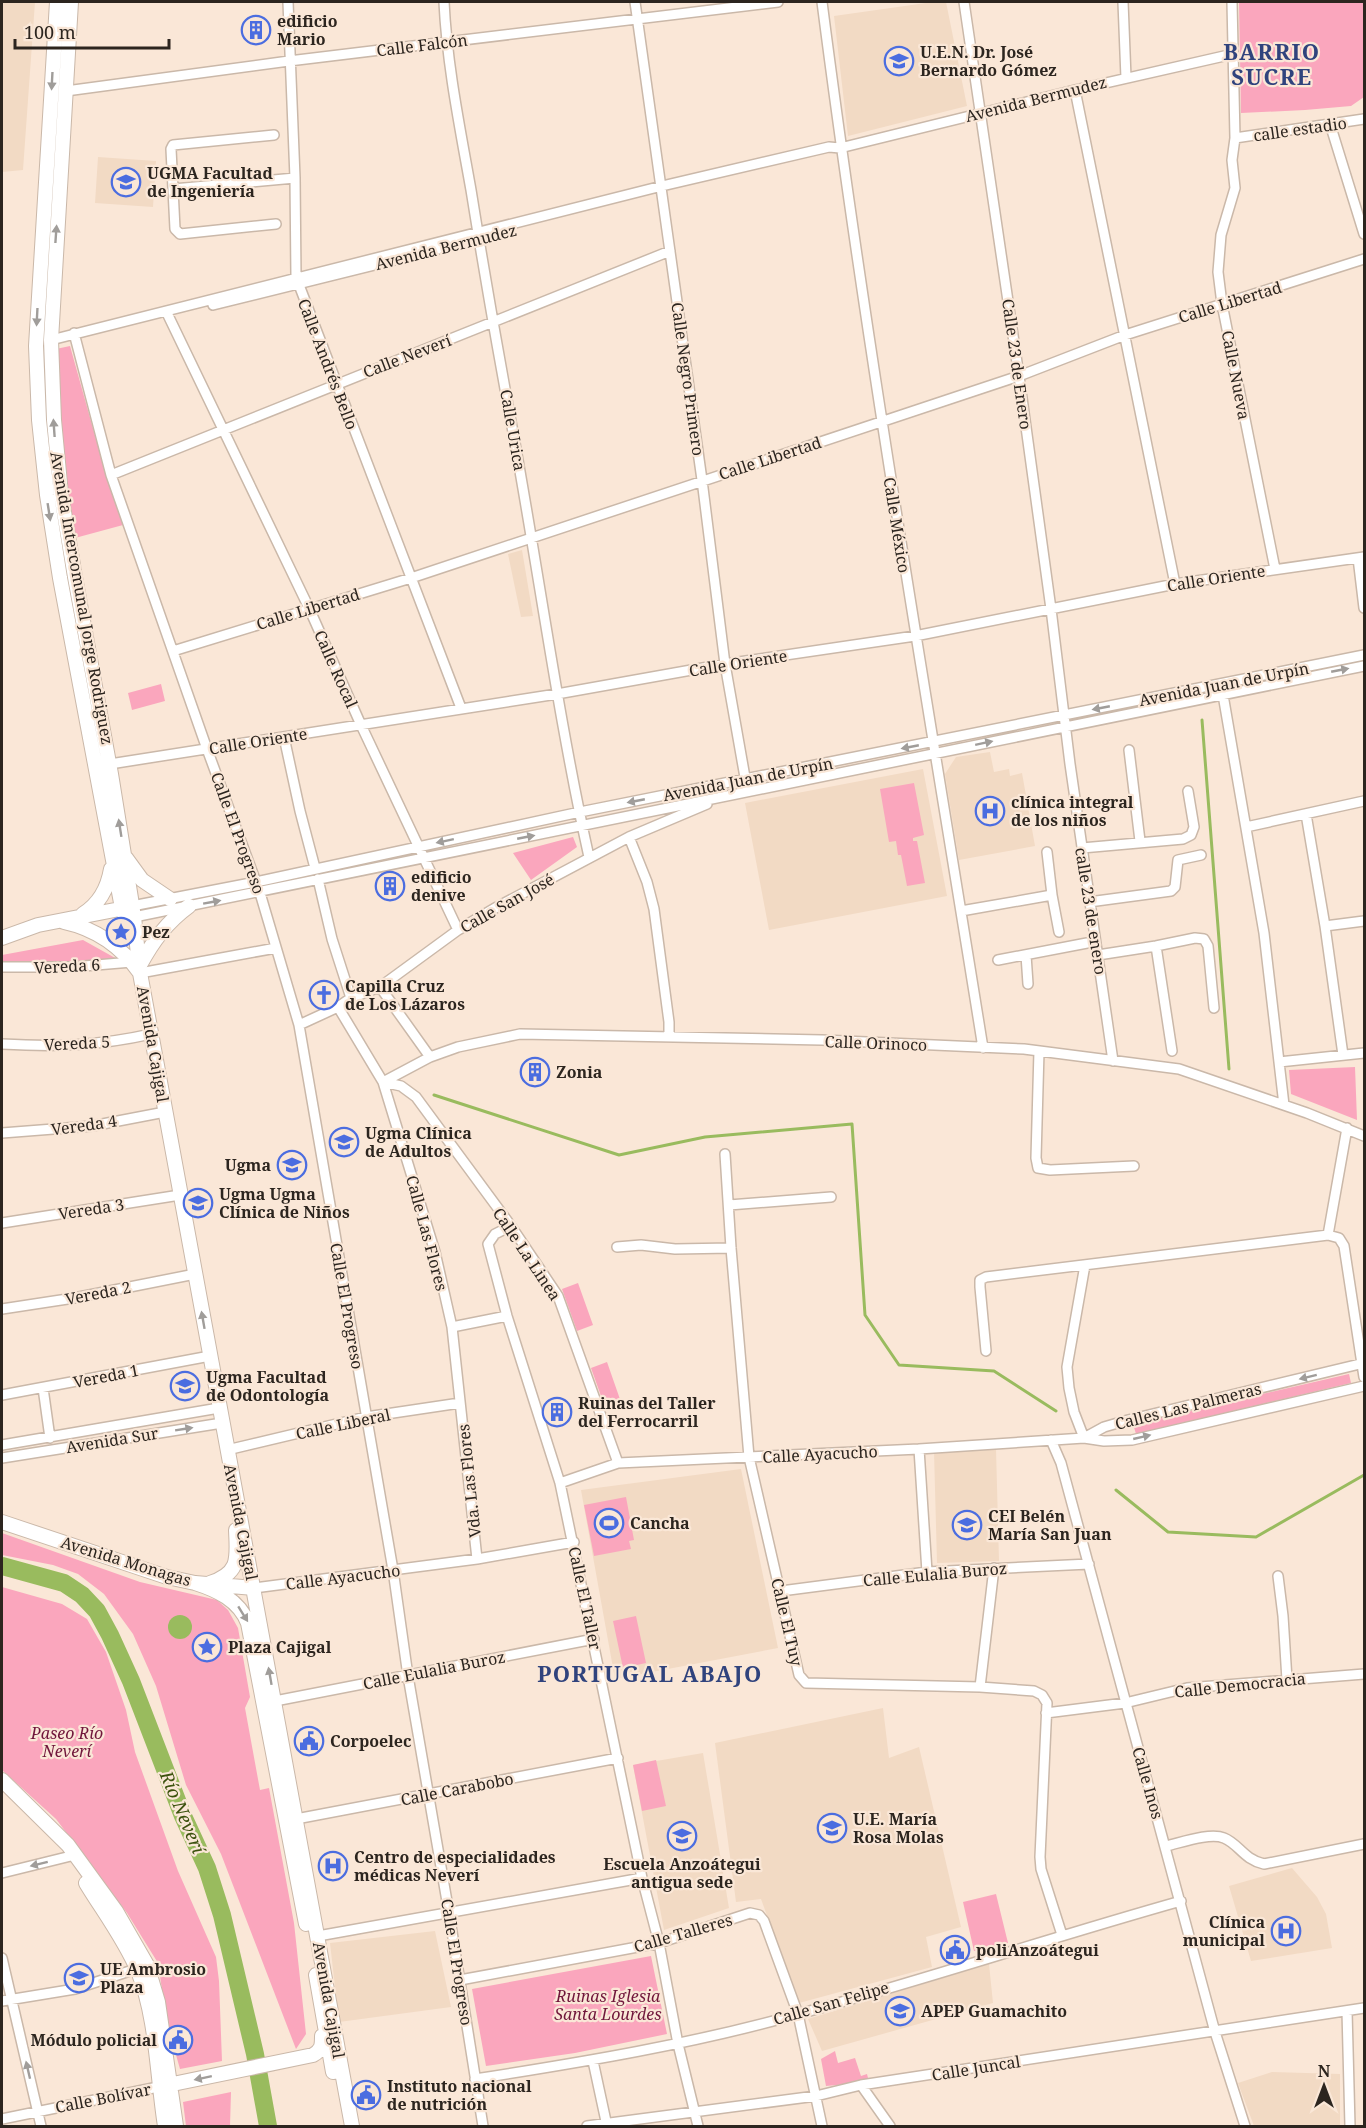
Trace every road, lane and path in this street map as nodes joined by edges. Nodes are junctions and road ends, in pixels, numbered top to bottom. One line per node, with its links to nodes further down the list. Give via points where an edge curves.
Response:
1 (57, 2): 83 (main road, Avenida Intercomunal Jorge Rodriguez, one-way to 83, via 36,335 39,420 57,559)
2 (71, 2): 17 (main road, Avenida Intercomunal Jorge Rodriguez)
3 (288, 2): 14 (street, Calle Andrés Bello)
4 (444, 2): 12 (street, Calle Urica)
5 (635, 2): 11 (street, Calle Negro Primero)
6 (778, 2): 11 (street, Calle Falcón)
7 (822, 2): 23 (street, Calle México)
8 (964, 2): 18 (street, Calle 23 de Enero)
9 (1123, 2): 15 (street)
10 (1232, 2): 13 (street, Calle Nueva)
11 (637, 19): 12 (street, Calle Falcón); 26 (street, Calle Negro Primero)
12 (447, 42): 14 (street, Calle Falcón); 29 (street, Calle Urica)
13 (1233, 54): 15 (street, Avenida Bermudez); 22 (street, Calle Nueva)
14 (289, 61): 17 (street, Calle Falcón); 24 (street, Calle Andrés Bello)
15 (1126, 78): 16 (street, Avenida Bermudez)
16 (1075, 90): 18 (street, Avenida Bermudez); 36 (street)
17 (66, 91): 38 (main road, Avenida Intercomunal Jorge Rodriguez, one-way to 17)
18 (981, 113): 23 (street, Avenida Bermudez); 39 (street, Calle 23 de Enero)
19 (1365, 119): 20 (street, calle estadio)
20 (1330, 124): 22 (street, calle estadio); 28 (street)
21 (274, 135): 25 (street, via 173,146)
22 (1235, 138): 33 (street, Calle Nueva, via 1234,188 1221,235 1218,272)
23 (840, 147): 26 (street, Avenida Bermudez, via 831,153); 41 (street, Calle México)
24 (295, 178): 25 (street); 32 (street, Calle Andrés Bello)
25 (173, 189): 27 (street, via 175,230 180,234)
26 (663, 189): 29 (street, Avenida Bermudez); 30 (street, Calle Negro Primero)
27 (276, 224)
28 (1365, 234)
29 (478, 236): 32 (street, Avenida Bermudez); 35 (street, Calle Urica)
30 (670, 251): 35 (street, Calle Neverí); 44 (street, Calle Negro Primero)
31 (1365, 259): 33 (street, Calle Libertad)
32 (297, 281): 34 (street, Avenida Bermudez); 40 (street, Calle Andrés Bello)
33 (1222, 304): 36 (street, Calle Libertad); 47 (street, Calle Nueva)
34 (167, 313): 37 (street, Avenida Bermudez); 42 (street, Calle Rocal)
35 (493, 323): 40 (street, Calle Neverí); 45 (street, Calle Urica)
36 (1125, 334): 39 (street, Calle Libertad); 49 (street)
37 (75, 336): 38 (street, Avenida Bermudez); 43 (street, Calle El Progreso)
38 (50, 342): 69 (main road, Avenida Intercomunal Jorge Rodriguez, one-way to 38, via 61,494)
39 (1019, 376): 41 (street, Calle Libertad); 52 (street, Calle 23 de Enero)
40 (336, 384): 42 (street, Calle Neverí); 48 (street, Calle Andrés Bello)
41 (881, 422): 44 (street, Calle Libertad); 53 (street, Calle México)
42 (223, 429): 43 (street, Calle Neverí); 50 (street, Calle Rocal)
43 (111, 475): 54 (street, Calle El Progreso)
44 (702, 480): 45 (street, Calle Libertad); 56 (street, Calle Negro Primero)
45 (532, 537): 48 (street, Calle Libertad); 59 (street, Calle Urica)
46 (1361, 558): 47 (street, Calle Oriente); 51 (street)
47 (1275, 569): 49 (street, Calle Oriente)
48 (411, 578): 50 (street, Calle Libertad); 60 (street, Calle Andrés Bello)
49 (1174, 584): 52 (street, Calle Oriente)
50 (309, 608): 54 (street, Calle Libertad); 62 (street, Calle Rocal)
51 (1365, 608)
52 (1051, 609): 53 (street, Calle Oriente); 61 (street, Calle 23 de Enero)
53 (915, 636): 56 (street, Calle Oriente); 65 (street, Calle México)
54 (173, 651): 66 (street, Calle El Progreso)
55 (1365, 655): 58 (street, Avenida Juan de Urpín)
56 (725, 664): 59 (street, Calle Oriente); 70 (street, Calle Negro Primero)
57 (1365, 666): 58 (street, Avenida Juan de Urpín, one-way to 57)
58 (1222, 689): 61 (street, Avenida Juan de Urpín, one-way to 61); 63 (street, Avenida Juan de Urpín); 78 (street)
59 (557, 694): 60 (street, Calle Oriente); 75 (street, Calle Urica)
60 (460, 708): 62 (street, Calle Oriente)
61 (1063, 715): 63 (street, Calle 23 de Enero); 65 (street, Avenida Juan de Urpín)
62 (361, 725): 64 (street, Calle Oriente); 81 (street, Calle Rocal)
63 (1065, 726): 68 (street, Avenida Juan de Urpín, one-way to 63); 82 (street, calle 23 de enero)
64 (284, 737): 66 (street, Calle Oriente); 88 (street)
65 (932, 743): 68 (street, Calle México); 70 (street, Avenida Juan de Urpín, one-way to 70)
66 (207, 749): 69 (street, Calle Oriente); 90 (street, Calle El Progreso)
67 (1129, 750): 80 (street)
68 (935, 753): 72 (street, Avenida Juan de Urpín); 97 (street, Calle México)
69 (110, 764): 83 (main road, Avenida Intercomunal Jorge Rodriguez, one-way to 69)
70 (745, 780): 72 (street, Calle Negro Primero); 75 (street, Avenida Juan de Urpín, one-way to 75)
71 (1188, 791): 80 (street, via 1194,827 1191,835 1184,839)
72 (747, 792): 73 (street, Avenida Juan de Urpín)
73 (726, 796): 77 (street, Avenida Juan de Urpín); 79 (street, Calle San José)
74 (1365, 801): 76 (street)
75 (580, 812): 77 (street, Calle Urica); 81 (street, Avenida Juan de Urpín, one-way to 81)
76 (1306, 814): 78 (street); 101 (street)
77 (582, 825): 86 (street, Avenida Juan de Urpín, one-way to 77); 87 (street, Calle Urica)
78 (1246, 827): 131 (street, via 1264,933)
79 (629, 837): 87 (street, Calle San José); 122 (street, via 654,909)
80 (1140, 841): 82 (street)
81 (418, 847): 86 (street, Calle Rocal); 88 (street, Avenida Juan de Urpín)
82 (1082, 848): 94 (street, calle 23 de enero)
83 (117, 851): 93 (main road, via 142,880); 96 (main road, Avenida Intercomunal Jorge Rodriguez); 98 (main road, via 105,891 98,902)
84 (1047, 852): 92 (street)
85 (1201, 855): 94 (street, via 1178,860 1175,887 1171,891)
86 (423, 857): 89 (street, Avenida Juan de Urpín); 104 (street, Calle Rocal)
87 (589, 857): 104 (street, Calle San José)
88 (315, 868): 90 (street, Avenida Juan de Urpín)
89 (318, 879): 91 (street, Avenida Juan de Urpín); 117 (street)
90 (256, 882): 91 (street, Calle El Progreso); 93 (street, Avenida Juan de Urpín)
91 (260, 893): 95 (street, Avenida Juan de Urpín, one-way to 91); 109 (street, Calle El Progreso)
92 (1052, 895): 97 (street); 105 (street)
93 (170, 899): 96 (street, Avenida Juan de Urpín)
94 (1089, 902): 111 (street, calle 23 de enero)
95 (189, 906): 96 (street, Avenida Juan de Urpín); 113 (main road, via 165,926)
96 (129, 911): 98 (main road); 113 (main road, Avenida Cajigal)
97 (961, 911): 124 (street, Calle México)
98 (76, 918): 100 (main road)
99 (1365, 921): 101 (street)
100 (61, 922): 103 (main road); 113 (main road, via 100,935)
101 (1325, 926): 128 (street)
102 (2, 929): 103 (main road)
103 (24, 929): 106 (main road)
104 (458, 930): 116 (street, Calle San José)
105 (1059, 932)
106 (2, 938)
107 (1087, 943): 110 (street)
108 (1156, 946): 111 (street); 119 (street, via 1204,939); 126 (street)
109 (276, 948): 113 (street, Vereda 6); 120 (street, Calle El Progreso)
110 (1026, 955): 112 (street); 115 (street)
111 (1098, 955): 130 (street, calle 23 de enero)
112 (998, 960)
113 (137, 966): 114 (street, Vereda 6); 121 (main road, Avenida Cajigal)
114 (2, 967)
115 (1028, 984)
116 (380, 987): 117 (street, Calle San José); 129 (street)
117 (351, 998): 118 (street, Calle San José)
118 (338, 1007): 120 (street, Calle San José); 132 (street, Calle Las Flores)
119 (1214, 1008)
120 (298, 1025): 162 (street, Calle El Progreso)
121 (151, 1034): 123 (street, Vereda 5, via 85,1046); 134 (main road, Avenida Cajigal)
122 (669, 1037): 124 (street, Calle Orinoco); 129 (street, Calle Orinoco, via 520,1034)
123 (2, 1044)
124 (983, 1047): 125 (street, Calle Orinoco)
125 (1039, 1051): 130 (street, Calle Orinoco); 139 (street, via 1038,1168)
126 (1172, 1051)
127 (1365, 1053): 128 (street)
128 (1343, 1055): 131 (street)
129 (430, 1057): 132 (street, Calle Orinoco)
130 (1113, 1061): 133 (street, Calle Orinoco, via 1179,1069)
131 (1279, 1062): 133 (street)
132 (383, 1082): 144 (street, Calle La Linea, via 401,1086 416,1097); 152 (street, Calle Las Flores, via 435,1252)
133 (1284, 1105): 135 (street, Calle Orinoco)
134 (165, 1112): 136 (street, Vereda 4, via 92,1126); 140 (main road, Avenida Cajigal)
135 (1347, 1128): 137 (street, Calle Orinoco); 145 (street)
136 (2, 1133)
137 (1365, 1136)
138 (725, 1154): 142 (street, Calle El Tuy)
139 (1134, 1166)
140 (180, 1195): 143 (street, Vereda 3); 149 (main road, Avenida Cajigal)
141 (831, 1197): 142 (street)
142 (729, 1205): 147 (street, Calle El Tuy)
143 (2, 1223)
144 (511, 1226): 151 (street, Calle El Taller, via 495,1234 488,1244); 172 (street, Calle La Linea, via 558,1296)
145 (1328, 1235): 148 (street); 155 (street, via 1339,1238 1344,1246)
146 (617, 1247): 147 (street)
147 (731, 1248): 171 (street, Calle El Tuy)
148 (1085, 1265): 153 (street, via 986,1277 980,1281); 165 (street, via 1068,1367 1074,1412)
149 (195, 1274): 150 (street, Vereda 2); 154 (main road, Avenida Cajigal, one-way to 149)
150 (2, 1309)
151 (507, 1316): 152 (street); 174 (street, Calle El Taller)
152 (452, 1327): 160 (street, Calle Las Flores)
153 (986, 1351)
154 (210, 1356): 158 (street, Vereda 1); 161 (main road, Avenida Cajigal)
155 (1364, 1363): 156 (street); 165 (street, Calles Las Palmeras, one-way to 165, via 1128,1420)
156 (1365, 1377)
157 (1365, 1386): 165 (street, Calles Las Palmeras, one-way to 157, via 1132,1440)
158 (43, 1388): 159 (street, Vereda 1); 164 (street)
159 (2, 1395)
160 (460, 1402): 162 (street, Calle Liberal); 177 (street, Vda. Las Flores)
161 (219, 1408): 163 (main road, Avenida Cajigal); 164 (street, Avenida Sur)
162 (366, 1417): 169 (street, Calle Liberal); 180 (street, Calle El Progreso)
163 (222, 1422): 169 (main road, Avenida Cajigal); 170 (street, Avenida Sur, one-way to 163)
164 (50, 1438): 167 (street, Avenida Sur)
165 (1084, 1438): 166 (street, Calle Ayacucho)
166 (1051, 1440): 168 (street, Calle Ayacucho); 178 (street, Calle Inos)
167 (2, 1445)
168 (919, 1449): 171 (street, Calle Ayacucho); 181 (street)
169 (227, 1450): 173 (main road, Avenida Cajigal)
170 (2, 1458)
171 (749, 1458): 172 (street, Calle Ayacucho); 185 (street, Calle El Tuy)
172 (618, 1463): 174 (street, Calle Ayacucho)
173 (231, 1473): 183 (main road, via 236,1564 226,1576); 184 (main road, Avenida Cajigal)
174 (560, 1483): 176 (street, Calle El Taller)
175 (2, 1522): 183 (main road, Avenida Monagas, via 138,1568)
176 (574, 1542): 177 (street, Calle Ayacucho); 186 (street, Calle El Taller)
177 (477, 1559): 180 (street, Calle Ayacucho)
178 (1089, 1564): 179 (street, Calle Eulalia Buroz); 192 (street, Calle Inos)
179 (994, 1568): 181 (street, Calle Eulalia Buroz); 190 (street)
180 (393, 1570): 184 (street, Calle Ayacucho); 188 (street, Calle El Progreso)
181 (927, 1572): 185 (street, Calle Eulalia Buroz)
182 (1278, 1576): 189 (street)
183 (202, 1583): 184 (main road, Avenida Monagas); 216 (main road, Avenida Cajigal, one-way to 216, via 229,1598 248,1623)
184 (254, 1588): 191 (main road, Avenida Cajigal, one-way to 184)
185 (781, 1591): 190 (street, Calle El Tuy, via 799,1676 806,1683)
186 (594, 1639): 188 (street, Calle Eulalia Buroz); 194 (street, Calle El Taller)
187 (1365, 1674): 189 (street, Calle Democracia)
188 (408, 1676): 191 (street, Calle Eulalia Buroz); 197 (street, Calle El Progreso)
189 (1287, 1680): 192 (street, Calle Democracia, via 1187,1688)
190 (980, 1687): 193 (street, Calle El Tuy, via 1034,1691 1047,1703)
191 (274, 1701): 198 (main road, Avenida Cajigal)
192 (1125, 1703): 193 (street, Calle Democracia); 200 (street, Calle Inos)
193 (1046, 1713): 206 (street, via 1040,1857)
194 (618, 1758): 197 (street, Calle Carabobo); 203 (street, Calle El Taller)
195 (2, 1780): 201 (main road, via 54,1830)
196 (2, 1791): 201 (main road)
197 (428, 1795): 198 (street, Calle Carabobo); 205 (street, Calle El Progreso)
198 (297, 1819): 207 (main road, Avenida Cajigal)
199 (1365, 1844): 200 (street, via 1264,1864 1252,1861 1223,1837)
200 (1166, 1846): 204 (street, Calle Inos)
201 (71, 1856): 202 (street, one-way to 202); 210 (main road)
202 (2, 1873)
203 (642, 1878): 205 (street); 208 (street, Calle El Taller)
204 (1181, 1901): 206 (street, Calle San Felipe); 217 (street, Calle Inos)
205 (449, 1913): 207 (street); 211 (street, Calle El Progreso)
206 (1062, 1935): 215 (street, Calle San Felipe)
207 (318, 1936): 232 (main road, Avenida Cajigal)
208 (658, 1943): 211 (street, Calle Talleres); 215 (street, Calle Talleres, via 750,1913 759,1915); 218 (street, Calle El Taller)
209 (2, 1958): 212 (street)
210 (142, 1967): 212 (street, via 75,1989); 222 (main road)
211 (460, 1980): 220 (street, Calle El Progreso)
212 (6, 2000): 224 (street, one-way to 212)
213 (1365, 2008): 214 (street, Calle Juncal)
214 (1347, 2011): 217 (street, Calle Juncal); 239 (street)
215 (798, 2014): 218 (street, Calle San Felipe); 223 (street, Calle Talleres)
216 (322, 2016): 222 (main road, one-way to 222, via 322,2046 313,2055); 231 (main road, Avenida Cajigal)
217 (1215, 2032): 221 (street, Calle Juncal); 238 (street, Calle Inos)
218 (678, 2044): 219 (street, Calle San Felipe); 225 (street, Calle El Taller)
219 (593, 2061): 220 (street, Calle San Felipe); 227 (street)
220 (475, 2079): 233 (street, Calle El Progreso)
221 (861, 2085): 223 (street, Calle Juncal); 237 (street)
222 (164, 2086): 224 (street, Calle Bolívar); 229 (main road); 230 (main road)
223 (816, 2096): 225 (street, Calle Juncal); 236 (street, Calle Talleres)
224 (38, 2111): 226 (street, Calle Bolívar); 228 (street)
225 (695, 2112): 227 (street, Calle Juncal); 235 (street, Calle El Taller)
226 (2, 2119)
227 (607, 2125): 234 (street, Calle Juncal)
228 (41, 2127)
229 (165, 2127)
230 (176, 2127)
231 (343, 2127)
232 (352, 2127)
233 (483, 2127)
234 (587, 2127)
235 (698, 2127)
236 (822, 2127)
237 (890, 2127)
238 (1245, 2127)
239 (1350, 2127)

